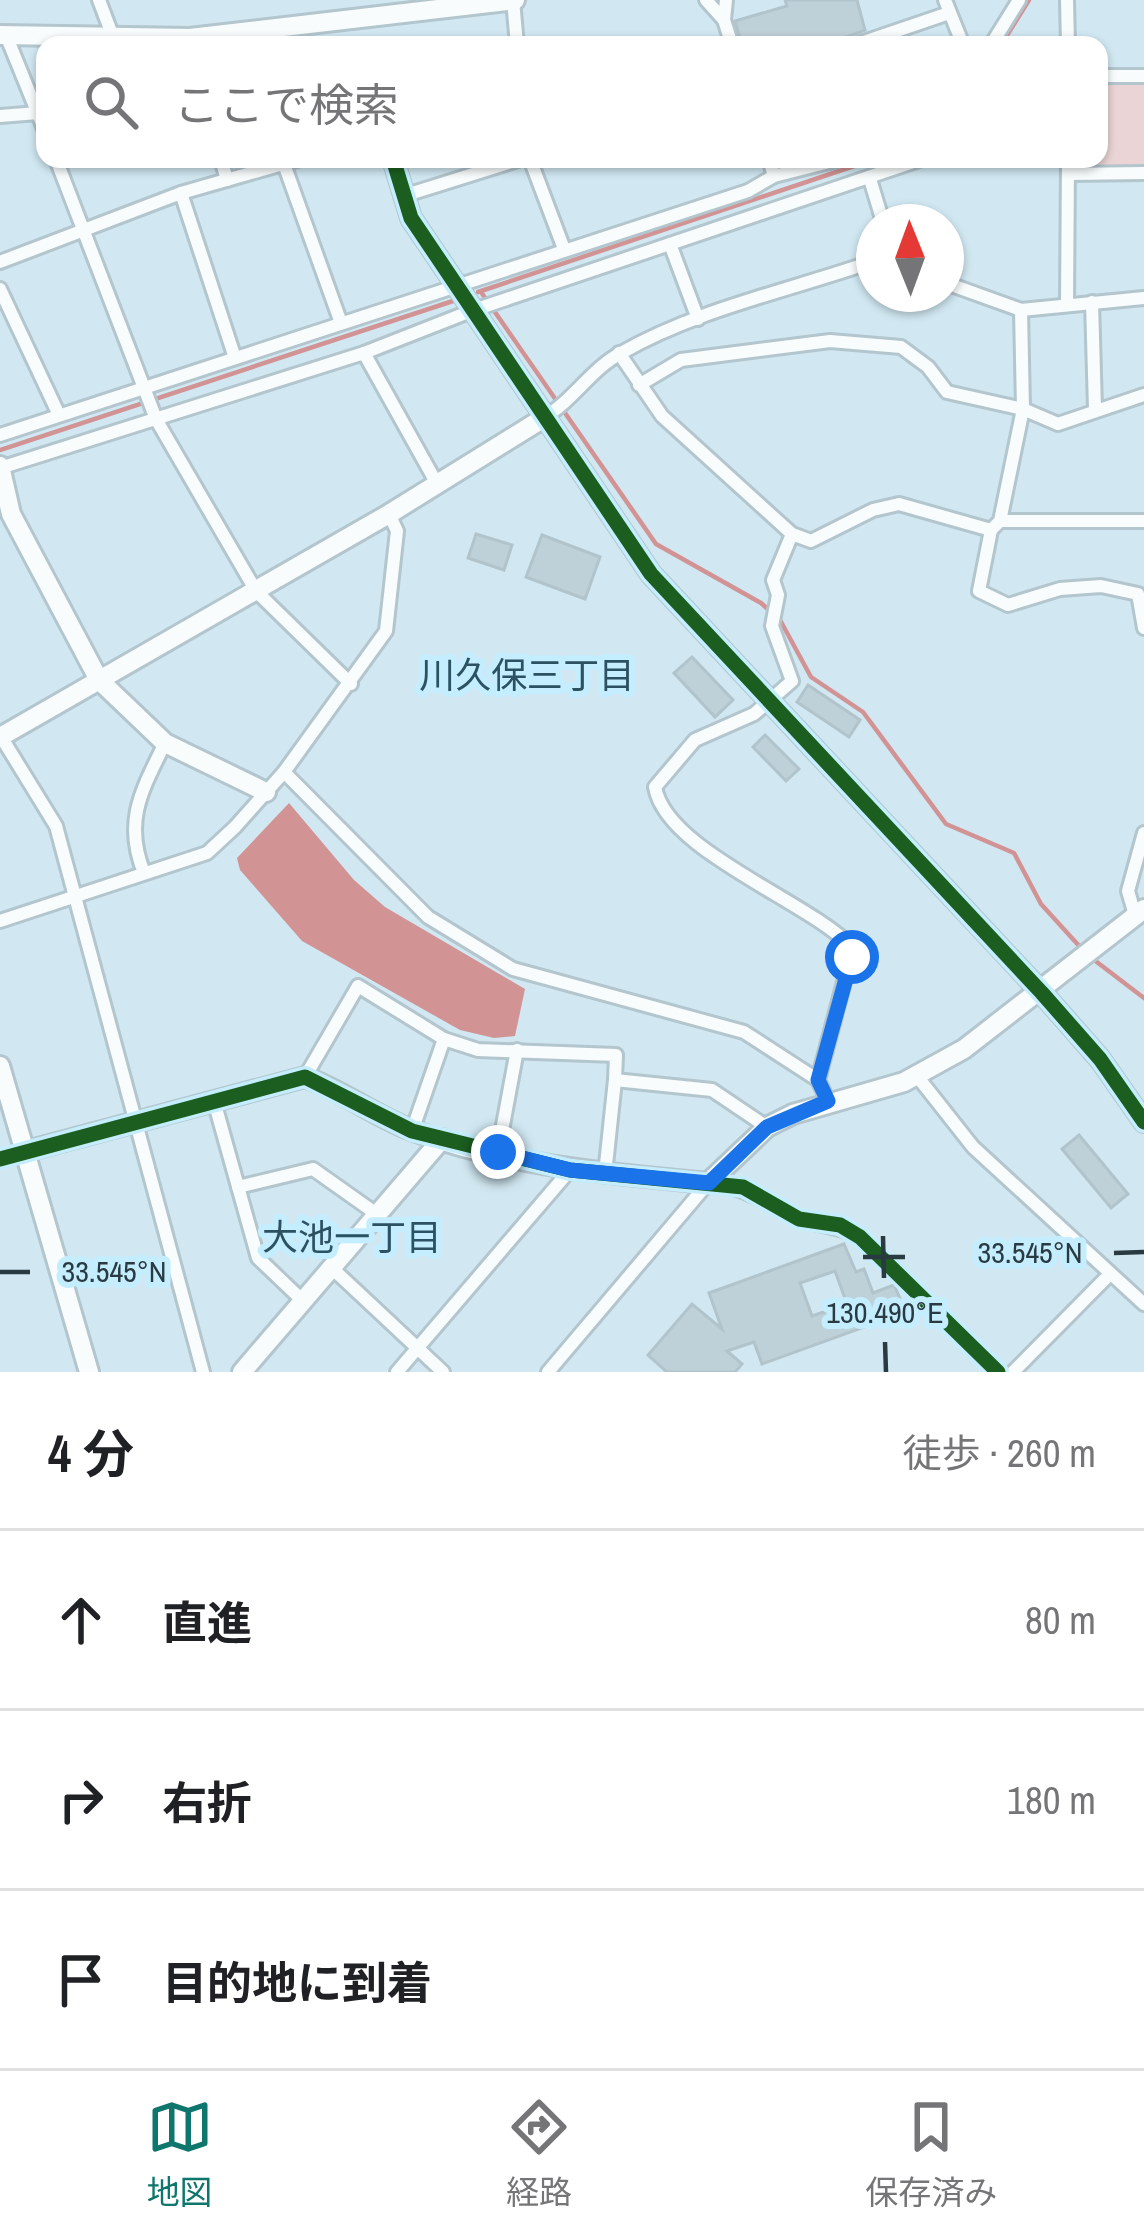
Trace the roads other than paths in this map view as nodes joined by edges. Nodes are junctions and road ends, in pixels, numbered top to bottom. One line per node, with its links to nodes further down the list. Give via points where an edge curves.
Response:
1 (99, 0): 13 (street)
2 (368, 0): 9 (street)
3 (514, 0): 9 (street); 16 (street)
4 (706, 0): 10 (street)
5 (726, 0): 10 (street)
6 (1019, 0): 20 (street)
7 (1067, 0): 21 (street)
8 (947, 7): 18 (street); 19 (street)
9 (363, 20): 14 (street); 15 (street)
10 (724, 20): 17 (street)
11 (3, 35): 12 (street); 24 (street)
12 (58, 36)
13 (113, 36)
14 (231, 36)
15 (362, 36)
16 (517, 36)
17 (729, 36)
18 (877, 36)
19 (959, 36)
20 (997, 36)
21 (1069, 36)
22 (1108, 76): 23 (street)
23 (1144, 76)
24 (36, 109)
25 (36, 113): 26 (street)
26 (0, 116)
27 (60, 168): 46 (street)
28 (224, 168): 42 (street)
29 (270, 168): 42 (street)
30 (285, 168): 60 (street)
31 (395, 168): 44 (street)
32 (492, 168): 44 (street)
33 (533, 168): 48 (street)
34 (772, 168): 40 (street)
35 (806, 168): 40 (street)
36 (897, 168): 41 (street)
37 (1068, 168): 56 (street)
38 (1090, 168): 39 (street)
39 (1144, 173)
40 (774, 176): 48 (street)
41 (870, 178): 45 (street); 47 (street)
42 (227, 180): 43 (street)
43 (181, 193): 46 (street); 63 (street)
44 (403, 196): 51 (street)
45 (878, 204)
46 (84, 228): 49 (street); 65 (street)
47 (670, 244): 58 (street); 59 (street)
48 (564, 249): 51 (street)
49 (0, 262)
50 (856, 267): 59 (street)
51 (454, 286): 58 (street); 60 (street)
52 (0, 289): 69 (street)
53 (964, 289): 57 (street)
54 (1144, 298): 55 (street)
55 (1092, 302): 56 (street); 68 (street)
56 (1067, 305): 57 (street)
57 (1021, 310): 67 (street)
58 (471, 311): 61 (street); 70 (street)
59 (698, 319): 62 (street)
60 (341, 323): 63 (street)
61 (364, 353): 71 (street); 74 (street)
62 (619, 353): 64 (street); 70 (street)
63 (235, 358): 65 (street)
64 (638, 385): 67 (street, via 704,355 854,342 901,347 947,392); 79 (street)
65 (146, 389): 69 (street); 71 (street)
66 (1144, 395): 68 (street)
67 (1023, 409): 68 (street, via 1058,424); 78 (street)
68 (1095, 410)
69 (59, 415): 72 (street)
70 (549, 415): 74 (street); 84 (street, via 651,574)
71 (156, 417): 73 (street); 80 (street)
72 (0, 435)
73 (0, 468): 75 (street)
74 (436, 482): 76 (street)
75 (6, 508): 82 (street)
76 (389, 514): 80 (street); 83 (street, via 397,531 392,610)
77 (1144, 521): 78 (street)
78 (996, 526): 79 (street, via 899,504 812,541); 81 (street, via 979,591 988,599 1007,605 1101,586 1138,594)
79 (792, 534): 84 (street, via 776,569 772,626 792,682)
80 (256, 591): 82 (street); 83 (street)
81 (1144, 628)
82 (99, 680): 85 (street); 86 (street)
83 (351, 684): 87 (street)
84 (768, 703): 94 (street); 100 (street, via 695,740 655,787 657,801 706,850 853,948)
85 (0, 736): 91 (street, via 56,826)
86 (165, 743): 88 (street); 90 (street, via 135,806 133,844)
87 (284, 772): 88 (street); 100 (street, via 428,917 512,969 744,1032)
88 (266, 792): 90 (street, via 207,854)
89 (1144, 833): 92 (street, via 1128,891)
90 (144, 873): 91 (street)
91 (75, 897): 93 (street); 104 (street)
92 (1139, 912): 94 (street)
93 (0, 921)
94 (1042, 993): 98 (street); 105 (street)
95 (444, 1039): 96 (street); 99 (street, via 358,986); 107 (street)
96 (517, 1050): 101 (street, via 616,1055); 110 (street)
97 (0, 1066): 109 (street)
98 (917, 1076): 103 (street); 118 (street, via 973,1147)
99 (305, 1077): 102 (street); 107 (street)
100 (818, 1080): 103 (street)
101 (615, 1081): 106 (street, via 712,1090); 113 (street)
102 (214, 1101): 104 (street); 115 (street)
103 (828, 1101): 106 (street)
104 (134, 1122): 109 (street); 123 (street)
105 (1144, 1122)
106 (767, 1127): 114 (street)
107 (412, 1131): 108 (street)
108 (442, 1139): 110 (street); 116 (street)
109 (22, 1152): 111 (street); 122 (street)
110 (498, 1152): 112 (street)
111 (0, 1159)
112 (570, 1170): 113 (street); 121 (street)
113 (605, 1174): 114 (street)
114 (709, 1183): 127 (street); 128 (street, via 743,1187 799,1219 860,1237)
115 (238, 1187): 116 (street, via 314,1168); 119 (street, via 258,1258)
116 (379, 1215): 117 (street)
117 (333, 1269): 119 (street); 121 (street)
118 (1110, 1274): 120 (street); 129 (street)
119 (303, 1301): 124 (street)
120 (1144, 1304)
121 (419, 1347): 125 (street); 126 (street)
122 (89, 1372)
123 (203, 1372)
124 (242, 1372)
125 (398, 1372)
126 (443, 1372)
127 (548, 1372)
128 (998, 1372)
129 (1013, 1372)

